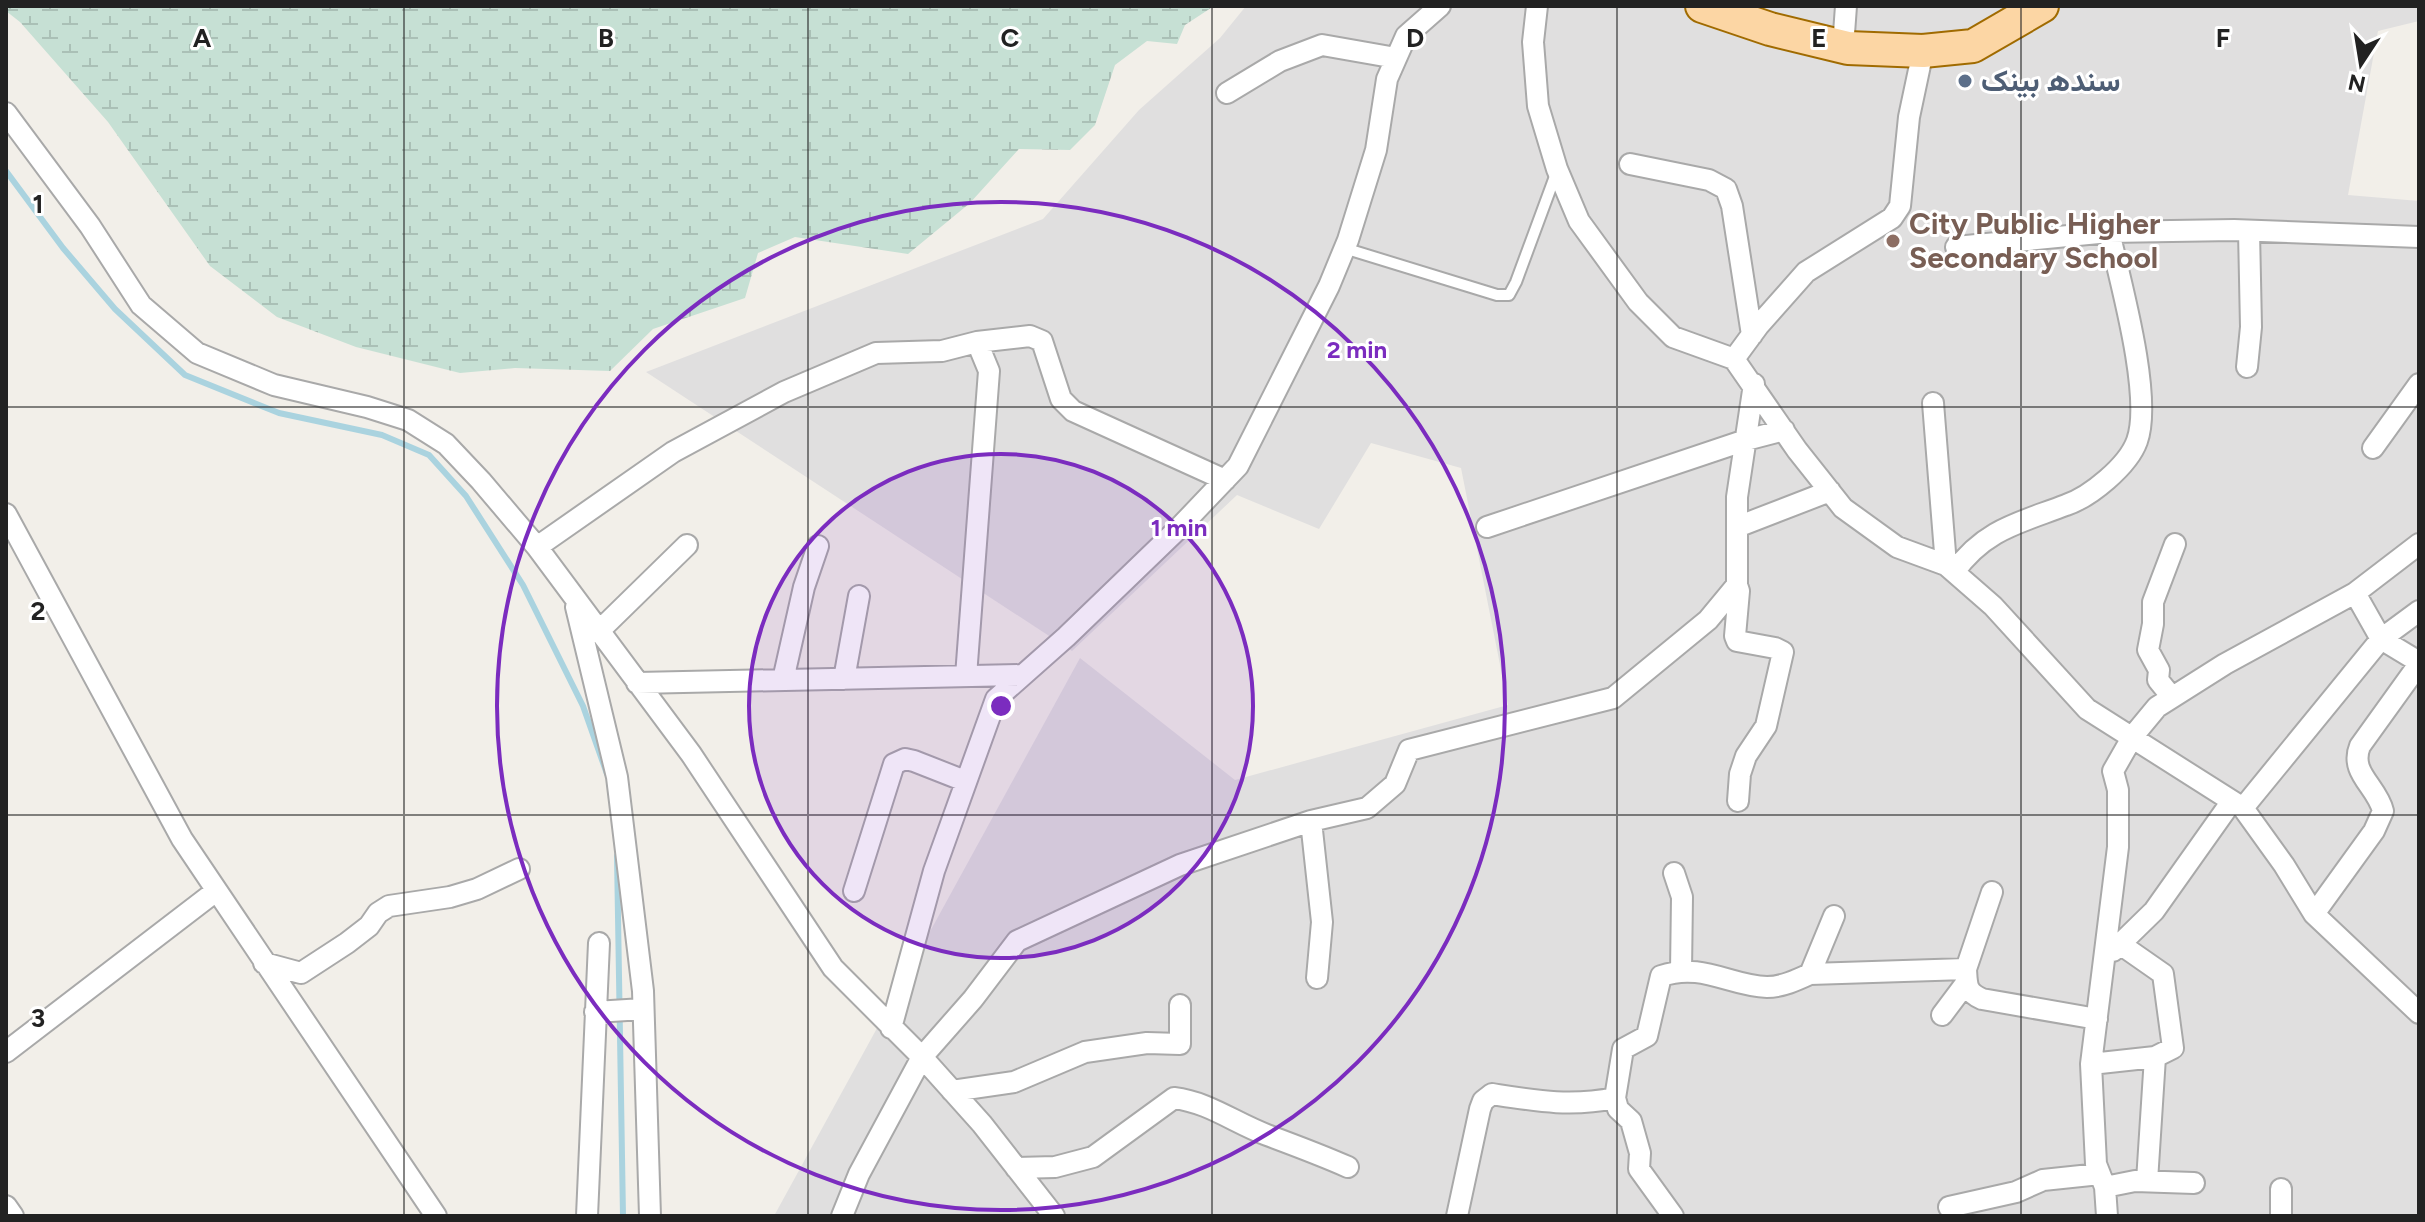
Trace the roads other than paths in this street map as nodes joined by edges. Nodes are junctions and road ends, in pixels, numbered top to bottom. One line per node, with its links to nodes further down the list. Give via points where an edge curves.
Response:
1 (1440, 6): 8 (street, via 1406,36)
2 (1537, 6): 12 (street, via 1533,42 1538,106)
3 (1702, 6): 6 (main road)
4 (1846, 6): 6 (street)
5 (2042, 6): 7 (main road, via 1973,46)
6 (1843, 47): 7 (main road)
7 (1923, 51): 18 (street, via 1909,117 1900,206 1892,218 1806,272)
8 (1396, 58): 9 (street, via 1322,45 1280,61); 17 (street, via 1387,79 1376,150)
9 (1227, 93)
10 (6, 113): 37 (street, via 141,305 197,353 274,385 408,420 446,444)
11 (1630, 164): 18 (street, via 1709,180 1726,189)
12 (1557, 169): 17 (lane, via 1509,295); 20 (street, via 1579,221 1638,302 1673,337)
13 (2249, 231): 14 (street); 15 (street); 21 (street)
14 (2109, 232): 16 (street); 38 (street, via 2137,361 2137,443 2107,480 2081,500 2007,527)
15 (2419, 237)
16 (1956, 247)
17 (1344, 248): 28 (street, via 1238,466)
18 (1752, 335): 20 (street)
19 (977, 342): 28 (street, via 1030,336 1042,341 1061,399 1073,411); 37 (street, via 942,351 876,353 784,392 673,452); 48 (street, via 989,371)
20 (1734, 359): 22 (street)
21 (2247, 367)
22 (1754, 384): 25 (street); 26 (street)
23 (2419, 384): 27 (street)
24 (1933, 403): 38 (street)
25 (1784, 430): 26 (street); 29 (street)
26 (1746, 440): 31 (street); 32 (street)
27 (2373, 448)
28 (1225, 480): 47 (street)
29 (1830, 491): 32 (street); 38 (street, via 1843,508 1897,547)
30 (6, 514): 60 (street, via 182,839)
31 (1487, 527)
32 (1737, 527): 39 (street)
33 (2175, 544): 52 (street, via 2153,602 2148,650 2159,670 2158,680)
34 (2419, 544): 40 (street)
35 (687, 545): 44 (street)
36 (818, 546): 50 (street)
37 (537, 547): 41 (street)
38 (1950, 569): 53 (street, via 1993,606 2087,709)
39 (1737, 585): 55 (street, via 1737,641 1783,652 1766,726 1740,774); 57 (street, via 1708,620 1613,698 1409,750 1395,784 1367,808)
40 (2355, 593): 45 (street); 52 (street)
41 (573, 595): 44 (street); 74 (street, via 617,777)
42 (859, 596): 49 (street)
43 (2419, 611): 45 (street)
44 (599, 631): 51 (street)
45 (2381, 639): 46 (street); 56 (street)
46 (2419, 663): 63 (street, via 2356,757 2383,811)
47 (1023, 675): 48 (street); 54 (street, via 996,699)
48 (966, 676): 49 (street)
49 (844, 679): 50 (street)
50 (783, 680): 51 (street)
51 (637, 683): 79 (street, via 691,754 833,968)
52 (2171, 696): 53 (street)
53 (2133, 736): 56 (street); 67 (street, via 2113,771 2118,847)
54 (965, 781): 61 (street, via 914,761 894,764); 79 (street)
55 (1738, 801)
56 (2237, 804): 63 (street); 66 (street, via 2154,911)
57 (1311, 821): 72 (street, via 1322,922); 81 (street, via 1180,865 1017,941)
58 (519, 869): 68 (street, via 450,897 389,906 301,973)
59 (1674, 873): 69 (street, via 1682,897)
60 (216, 891): 68 (street); 80 (street)
61 (854, 891)
62 (1992, 892): 71 (street)
63 (2314, 914): 76 (street)
64 (1834, 916): 70 (street)
65 (599, 943): 75 (street)
66 (2120, 944): 67 (street); 82 (street, via 2163,974 2173,1048)
67 (2104, 960): 78 (street)
68 (264, 963): 95 (street)
69 (1681, 971): 70 (street, via 1767,987); 85 (street, via 1661,976 1647,1036 1623,1049)
70 (1810, 974): 71 (street)
71 (1966, 976): 77 (street); 78 (street, via 1971,994 1982,999)
72 (1317, 978)
73 (1180, 1005): 84 (street, via 1180,1044 1085,1052 1014,1082)
74 (638, 1009): 75 (street); 97 (street)
75 (601, 1011): 96 (street)
76 (2419, 1013)
77 (1942, 1015)
78 (2097, 1019): 83 (street)
79 (891, 1028): 81 (street)
80 (6, 1052)
81 (922, 1057): 84 (street); 98 (street)
82 (2155, 1057): 83 (street); 89 (street)
83 (2091, 1064): 88 (street, via 2096,1164)
84 (952, 1091): 87 (street)
85 (1615, 1098): 100 (street, via 1553,1104 1492,1094 1480,1109); 101 (street, via 1631,1121 1639,1169)
86 (1348, 1167): 87 (street, via 1192,1100 1174,1098 1093,1157 1055,1167)
87 (1016, 1168): 99 (street)
88 (2103, 1180): 89 (street); 93 (street, via 2043,1180 2016,1192); 102 (street)
89 (2147, 1181): 90 (street)
90 (2194, 1183)
91 (2281, 1189): 103 (street)
92 (6, 1206): 94 (street)
93 (1949, 1207)
94 (13, 1216)
95 (436, 1216)
96 (587, 1216)
97 (650, 1216)
98 (842, 1216)
99 (1054, 1216)
100 (1457, 1216)
101 (1673, 1216)
102 (2107, 1216)
103 (2281, 1216)

